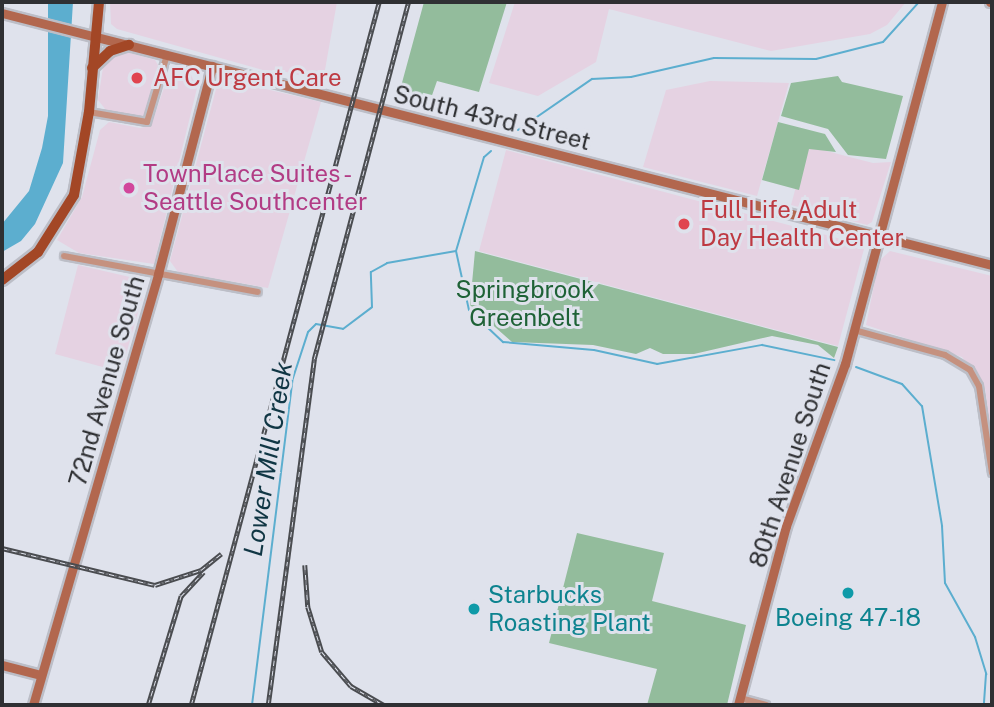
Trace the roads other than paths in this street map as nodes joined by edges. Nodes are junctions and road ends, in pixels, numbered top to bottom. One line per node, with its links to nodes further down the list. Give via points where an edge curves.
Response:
1 (99, 2): 4 (main road)
2 (942, 2): 10 (street, 80th Avenue South)
3 (2, 13): 4 (street, South 43rd Street)
4 (96, 38): 5 (street, South 43rd Street); 8 (main road)
5 (129, 45): 6 (street, South 43rd Street); 8 (main road, via 110,51)
6 (167, 55): 7 (street, South 43rd Street); 9 (street, via 147,122)
7 (212, 66): 10 (street, South 43rd Street); 13 (street, 72nd Avenue South)
8 (92, 69): 9 (main road)
9 (89, 112): 14 (main road, via 78,177 67,209 38,252)
10 (878, 236): 12 (street, South 43rd Street); 16 (street, 80th Avenue South)
11 (64, 256): 13 (street)
12 (992, 265)
13 (158, 274): 15 (street); 19 (street, 72nd Avenue South)
14 (2, 280)
15 (258, 292)
16 (854, 330): 17 (street, via 945,355 970,370 979,386); 20 (street, 80th Avenue South, via 786,526)
17 (992, 472)
18 (2, 665): 19 (street)
19 (41, 675): 21 (street, 72nd Avenue South)
20 (739, 702): 22 (street)
21 (33, 705)
22 (766, 705)

